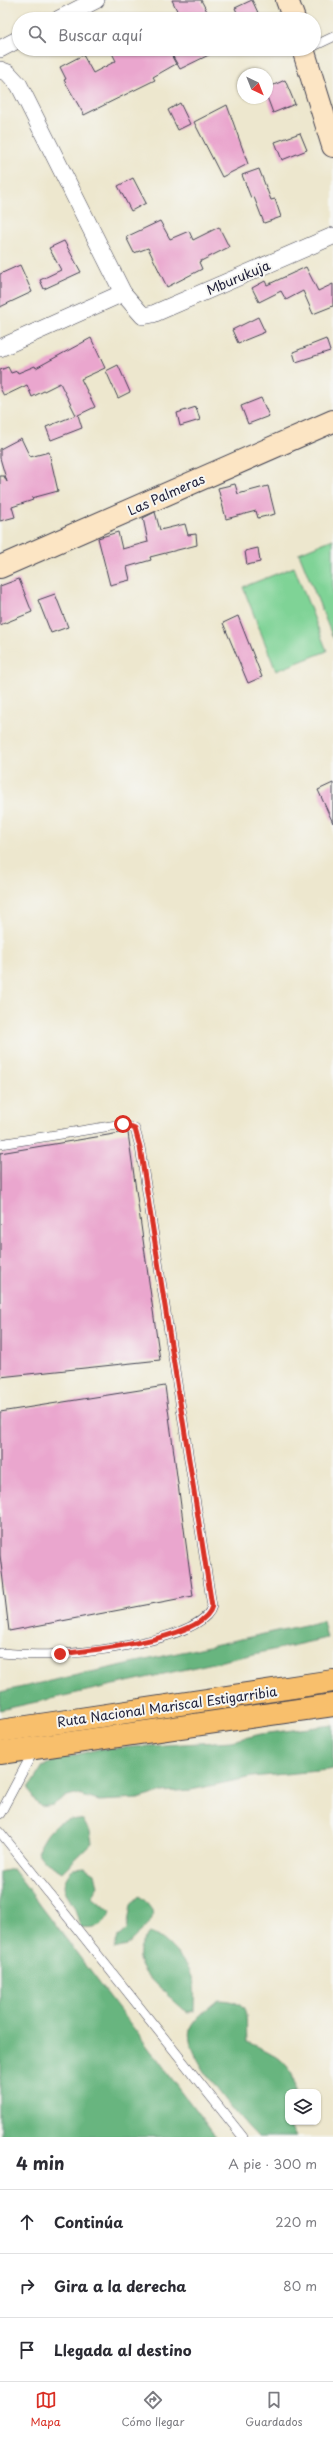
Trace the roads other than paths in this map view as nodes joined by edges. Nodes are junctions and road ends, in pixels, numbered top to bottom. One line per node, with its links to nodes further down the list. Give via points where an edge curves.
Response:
1 (96, 0): 3 (street)
2 (287, 0): 4 (street)
3 (73, 12)
4 (291, 12)
5 (333, 37): 7 (lane)
6 (12, 42): 8 (street)
7 (321, 43)
8 (0, 48)
9 (309, 56): 11 (street)
10 (0, 70): 13 (street, via 8,73 19,85)
11 (333, 146)
12 (333, 236): 13 (street, Mburukuja, via 143,316)
13 (123, 292): 14 (street)
14 (0, 348)
15 (333, 421): 16 (street, Las Palmeras)
16 (0, 567)
17 (0, 1144): 18 (lane, via 123,1124 135,1129 212,1606 206,1617 194,1626 137,1644 60,1654)
18 (0, 1653)
19 (333, 1681): 21 (highway, Ruta Nacional Mariscal Estigarribia)
20 (333, 1705): 24 (highway, Ruta Nacional Mariscal Estigarribia)
21 (123, 1713): 22 (highway, Ruta Nacional Mariscal Estigarribia); 23 (highway, via 82,1726)
22 (0, 1731)
23 (0, 1738)
24 (36, 1747): 25 (highway, Ruta Nacional Mariscal Estigarribia); 26 (lane)
25 (0, 1753)
26 (0, 1813)
27 (0, 1832): 28 (lane)
28 (243, 2137)

